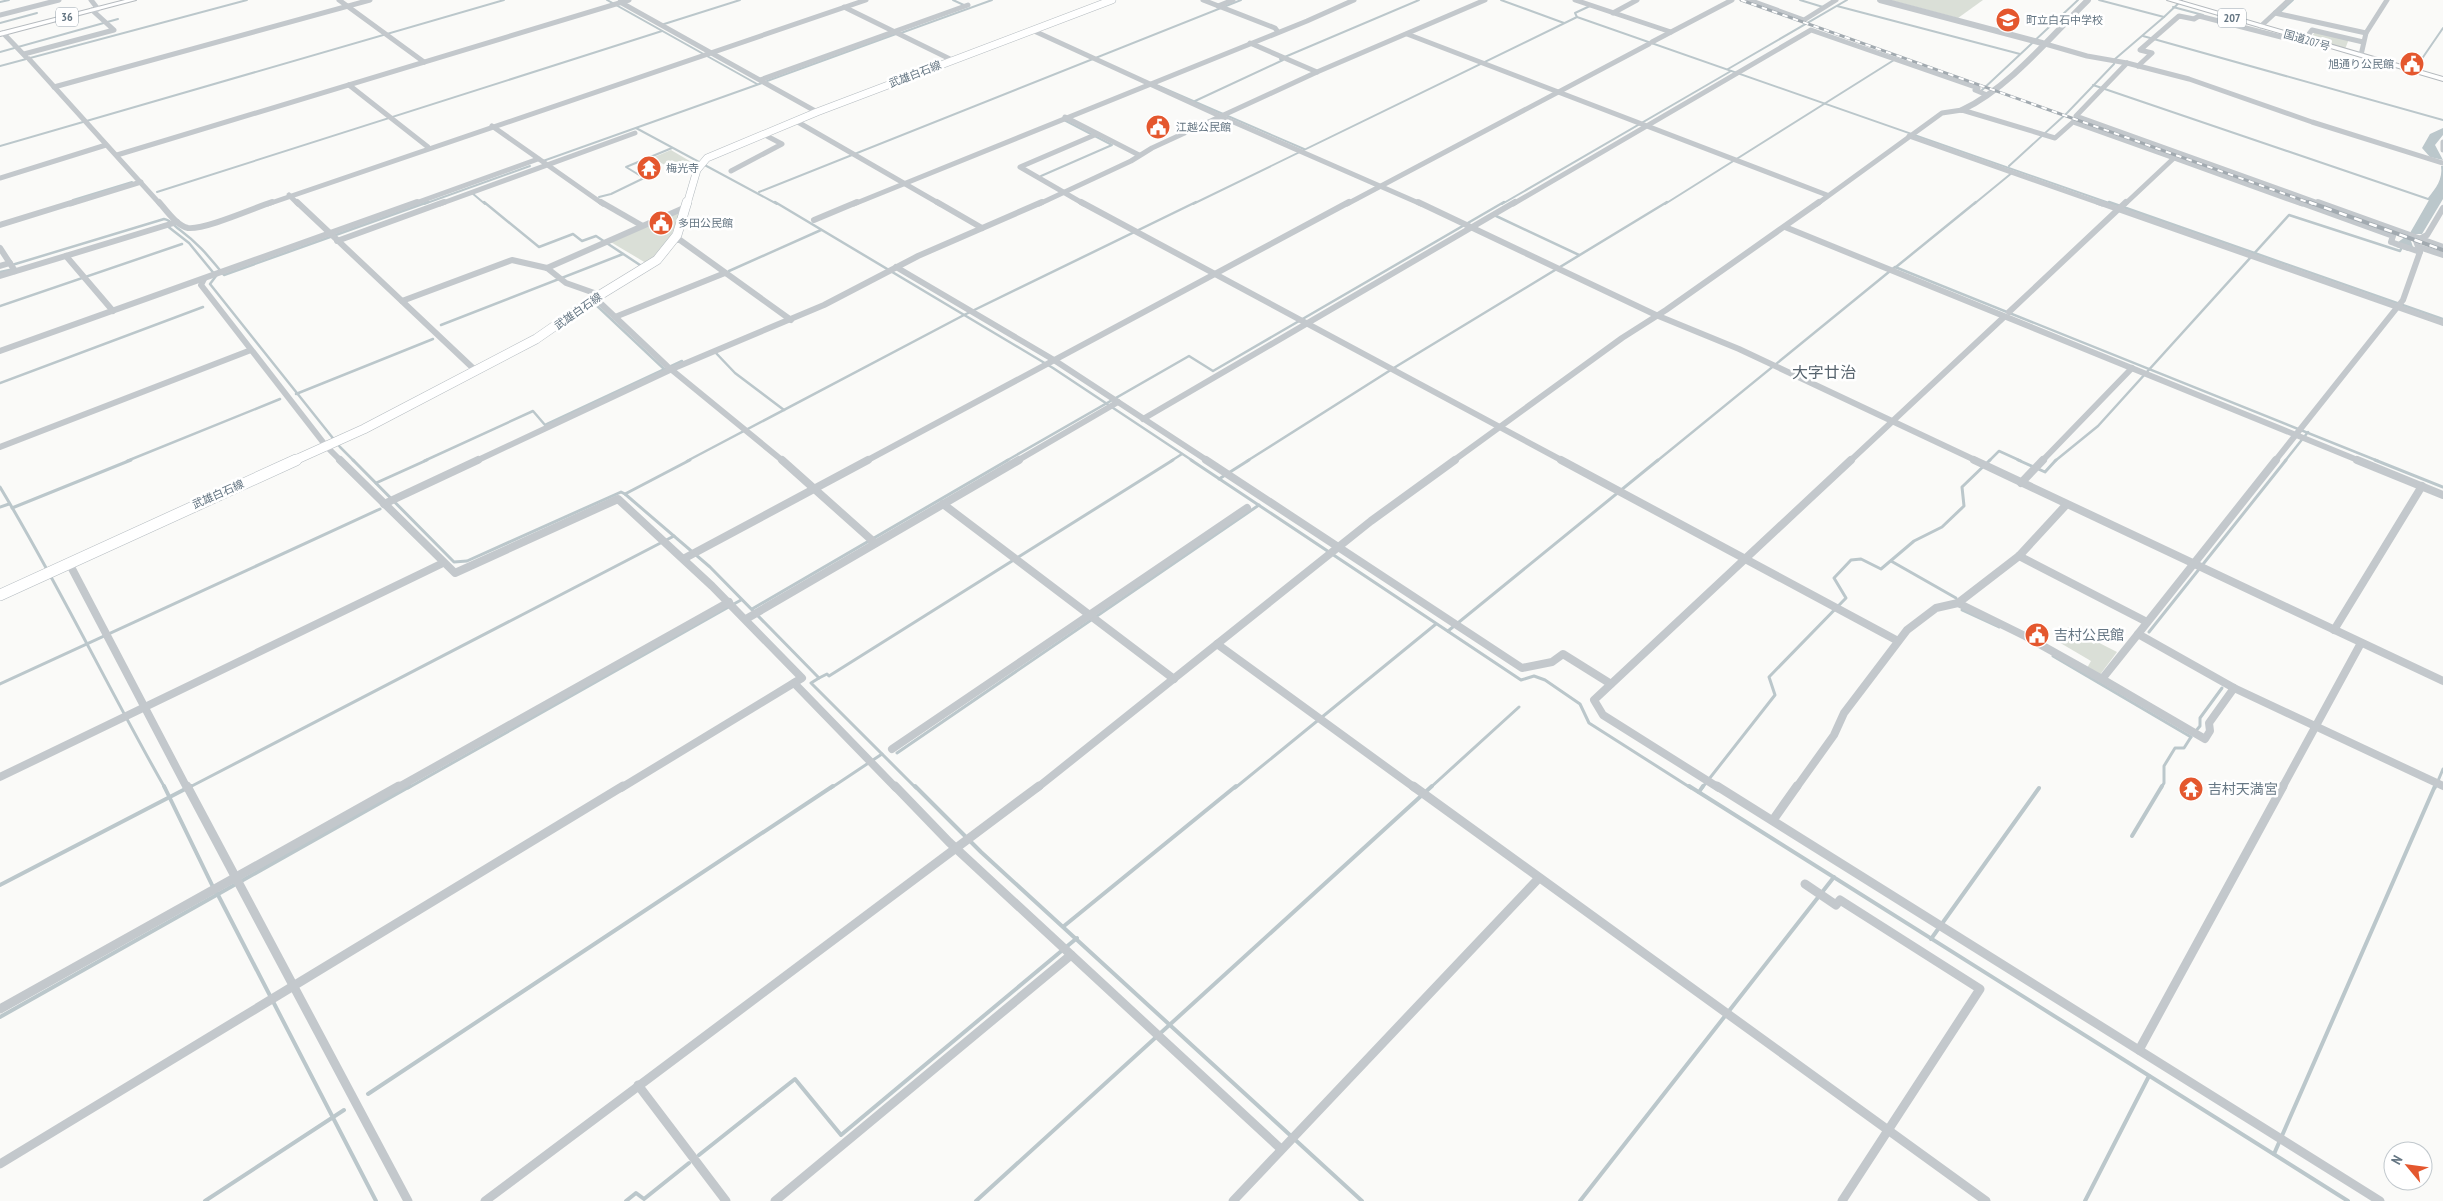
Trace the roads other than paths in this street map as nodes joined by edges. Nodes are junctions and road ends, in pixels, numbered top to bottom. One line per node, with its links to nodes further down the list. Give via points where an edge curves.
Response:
1 (59, 0): 31 (street)
2 (91, 0): 28 (street)
3 (133, 0): 28 (main road, 36)
4 (339, 0): 24 (street)
5 (370, 0): 24 (street)
6 (629, 0): 23 (street)
7 (866, 0): 26 (street)
8 (1112, 0): 33 (main road, 武雄白石線)
9 (1203, 0): 27 (street)
10 (1233, 0): 27 (street)
11 (1354, 0): 35 (street)
12 (1485, 0): 39 (street)
13 (1575, 0): 29 (street)
14 (1636, 0): 29 (street)
15 (1732, 0): 36 (street)
16 (1749, 0): 17 (street, via 1804,20)
17 (1836, 0)
18 (1880, 0): 42 (street)
19 (2088, 0): 42 (street)
20 (2289, 0): 30 (street)
21 (2386, 0): 37 (street)
22 (2176, 2): 32 (main road, 国道207号 / 207)
23 (616, 3): 45 (street, via 661,25); 49 (street)
24 (347, 6): 49 (street); 57 (street)
25 (966, 6): 34 (street)
26 (844, 7): 34 (street); 45 (street)
27 (1221, 7): 35 (street)
28 (95, 10): 38 (main road, 36); 47 (street, via 114,30)
29 (1614, 12): 36 (street)
30 (2275, 13): 32 (street); 37 (street)
31 (0, 15)
32 (2260, 26): 40 (main road, 国道207号 / 207)
33 (1032, 30): 48 (main road, 武雄白石線); 55 (street)
34 (894, 32): 48 (street); 54 (street)
35 (1278, 32): 44 (street)
36 (1672, 32): 58 (street)
37 (2366, 33): 43 (street)
38 (2, 34): 47 (street)
39 (1407, 34): 52 (street); 58 (street)
40 (2286, 34): 41 (main road, 国道207号 / 207); 51 (street, via 2286,38 2199,16 2194,19 2179,16 2140,50 2152,53)
41 (2305, 39): 43 (street, via 2312,30); 46 (main road, 国道207号 / 207)
42 (2037, 42): 50 (street); 59 (street)
43 (2363, 42): 46 (street)
44 (1250, 43): 52 (street); 55 (street)
45 (706, 54): 54 (street); 66 (street)
46 (2361, 55): 53 (main road, 国道207号 / 207)
47 (27, 57): 57 (street)
48 (952, 60): 61 (main road, 武雄白石線)
49 (424, 62): 56 (street)
50 (2127, 63): 51 (street); 99 (street, via 2076,116)
51 (2138, 66): 79 (street, via 2189,79)
52 (1317, 72): 62 (street)
53 (2443, 79)
54 (760, 80): 61 (street)
55 (1151, 84): 62 (street); 63 (street)
56 (349, 85): 73 (street); 75 (street)
57 (54, 87): 72 (street)
58 (1558, 92): 65 (street); 84 (street)
59 (1987, 95): 60 (street); 65 (street, via 1975,90 1978,88 1814,29)
60 (1962, 110): 69 (street, via 1942,114); 77 (street, via 2055,138 2073,122)
61 (817, 112): 64 (main road, 武雄白石線)
62 (1224, 116): 76 (street); 84 (street)
63 (1067, 118): 70 (street); 83 (street)
64 (796, 121): 68 (main road, 武雄白石線); 83 (street)
65 (1642, 124): 87 (street); 95 (street)
66 (492, 126): 73 (street); 78 (street)
67 (635, 133): 78 (street)
68 (763, 134): 80 (street, via 782,144); 88 (main road, 武雄白石線, via 701,163)
69 (1912, 134): 87 (street); 89 (street, via 2012,172)
70 (1095, 135): 76 (street); 85 (street, via 1020,167)
71 (2443, 142): 74 (street)
72 (106, 145): 75 (street); 81 (street)
73 (428, 147): 86 (street)
74 (2443, 150)
75 (117, 155): 82 (street)
76 (1139, 155): 85 (street)
77 (2174, 158): 89 (street); 103 (street, via 2393,236 2391,242 2396,245)
78 (542, 162): 94 (street, via 590,196); 98 (street); 98 (street, via 471,192)
79 (2443, 163)
80 (731, 171)
81 (0, 178)
82 (141, 182): 92 (street); 93 (street)
83 (906, 184): 91 (street); 96 (street)
84 (1380, 186): 95 (street); 111 (street)
85 (1064, 193): 96 (street); 111 (street)
86 (289, 195): 92 (street, via 195,227 183,227); 98 (street)
87 (1827, 195): 97 (street)
88 (686, 207): 94 (street); 100 (main road, 武雄白石線)
89 (2121, 207): 116 (street, via 2257,258); 118 (street)
90 (2443, 208): 99 (street, via 2427,235)
91 (814, 220)
92 (176, 222): 105 (street)
93 (0, 225)
94 (641, 225): 108 (street)
95 (1469, 225): 119 (street); 122 (street)
96 (982, 228): 109 (street)
97 (1785, 228): 118 (street); 119 (street)
98 (333, 236): 113 (street); 115 (street)
99 (2418, 237): 101 (street); 103 (street, via 2416,243)
100 (675, 240): 110 (street, via 680,240); 114 (main road, 武雄白石線, via 668,250)
101 (2443, 247)
102 (0, 248): 107 (street)
103 (2420, 249): 104 (street); 116 (street)
104 (2443, 255)
105 (66, 256): 107 (street); 117 (street)
106 (0, 266): 107 (street)
107 (12, 267): 112 (street)
108 (546, 268): 114 (street); 115 (street, via 512,260)
109 (891, 270): 121 (street); 126 (street, via 971,312)
110 (727, 274): 120 (street); 121 (street)
111 (1216, 274): 122 (street); 126 (street)
112 (0, 276)
113 (204, 279): 117 (street); 124 (street, via 201,285)
114 (598, 298): 120 (street); 129 (main road, 武雄白石線, via 536,339)
115 (402, 300): 129 (street)
116 (2399, 304): 123 (street); 134 (street)
117 (113, 311): 125 (street)
118 (2007, 314): 128 (street); 132 (street)
119 (1656, 315): 132 (street); 133 (street)
120 (616, 317): 127 (street)
121 (791, 320): 127 (street)
122 (1303, 321): 131 (street); 133 (street)
123 (2443, 323)
124 (251, 350): 135 (street); 136 (street)
125 (0, 351)
126 (1049, 363): 130 (street); 139 (street)
127 (670, 367): 139 (street); 141 (street)
128 (2132, 368): 134 (street); 137 (street)
129 (475, 370): 135 (main road, 武雄白石線, via 380,422)
130 (1113, 403): 131 (street); 142 (street)
131 (1143, 419): 146 (street, via 1227,473)
132 (1891, 422): 137 (street); 149 (street)
133 (1500, 426): 146 (street); 149 (street)
134 (2301, 434): 138 (street); 152 (street)
135 (332, 444): 141 (street); 150 (main road, 武雄白石線)
136 (0, 447)
137 (2020, 483): 143 (street)
138 (2422, 486): 140 (street); 159 (street)
139 (815, 488): 145 (street); 147 (street)
140 (2443, 495)
141 (389, 501): 151 (street)
142 (943, 504): 145 (street); 156 (street)
143 (2066, 505): 148 (street); 152 (street)
144 (1247, 508): 156 (street)
145 (872, 541): 157 (street)
146 (1333, 550): 163 (street); 168 (street, via 1522,668 1552,662 1563,654)
147 (691, 555): 151 (street, via 666,540 618,498 455,573); 155 (street)
148 (2019, 556): 154 (street); 158 (street)
149 (1745, 558): 161 (street); 168 (street)
150 (70, 563): 153 (main road, 武雄白石線); 170 (street)
151 (443, 563): 170 (street)
152 (2194, 565): 158 (street); 159 (street)
153 (0, 596)
154 (1958, 603): 161 (street, via 1929,611); 165 (street)
155 (731, 604): 157 (street); 178 (street)
156 (1092, 618): 164 (street); 172 (street)
157 (746, 619): 167 (street, via 802,678)
158 (2147, 622): 160 (street)
159 (2334, 630): 162 (street)
160 (2138, 634): 165 (street); 169 (street)
161 (1898, 641): 175 (street)
162 (2360, 642): 166 (street); 171 (street)
163 (1217, 644): 164 (street); 177 (street)
164 (1174, 679): 176 (street)
165 (2102, 679): 169 (street, via 2205,740 2210,731 2209,723)
166 (2443, 681)
167 (794, 684): 176 (street, via 870,763); 181 (street)
168 (1611, 684): 175 (street, via 1594,700 1603,715)
169 (2234, 688): 171 (street)
170 (146, 707): 173 (street); 178 (street)
171 (2316, 726): 174 (street); 183 (street)
172 (892, 748)
173 (0, 777)
174 (2443, 786)
175 (1773, 820): 183 (street)
176 (964, 842): 180 (street); 184 (street)
177 (1539, 878): 185 (street); 186 (street)
178 (238, 881): 181 (street); 182 (street, via 220,886)
179 (1805, 884): 185 (street, via 1836,905 1840,900 1980,989)
180 (1066, 951): 186 (street, via 1157,1035); 191 (street)
181 (294, 986): 187 (street); 188 (street)
182 (0, 1009)
183 (2139, 1050): 195 (street)
184 (638, 1085): 189 (street); 190 (street)
185 (1888, 1130): 193 (street); 194 (street)
186 (1289, 1142): 192 (street)
187 (0, 1164)
188 (408, 1201)
189 (485, 1201)
190 (726, 1201)
191 (775, 1201)
192 (1233, 1201)
193 (1842, 1201)
194 (1986, 1201)
195 (2380, 1201)

